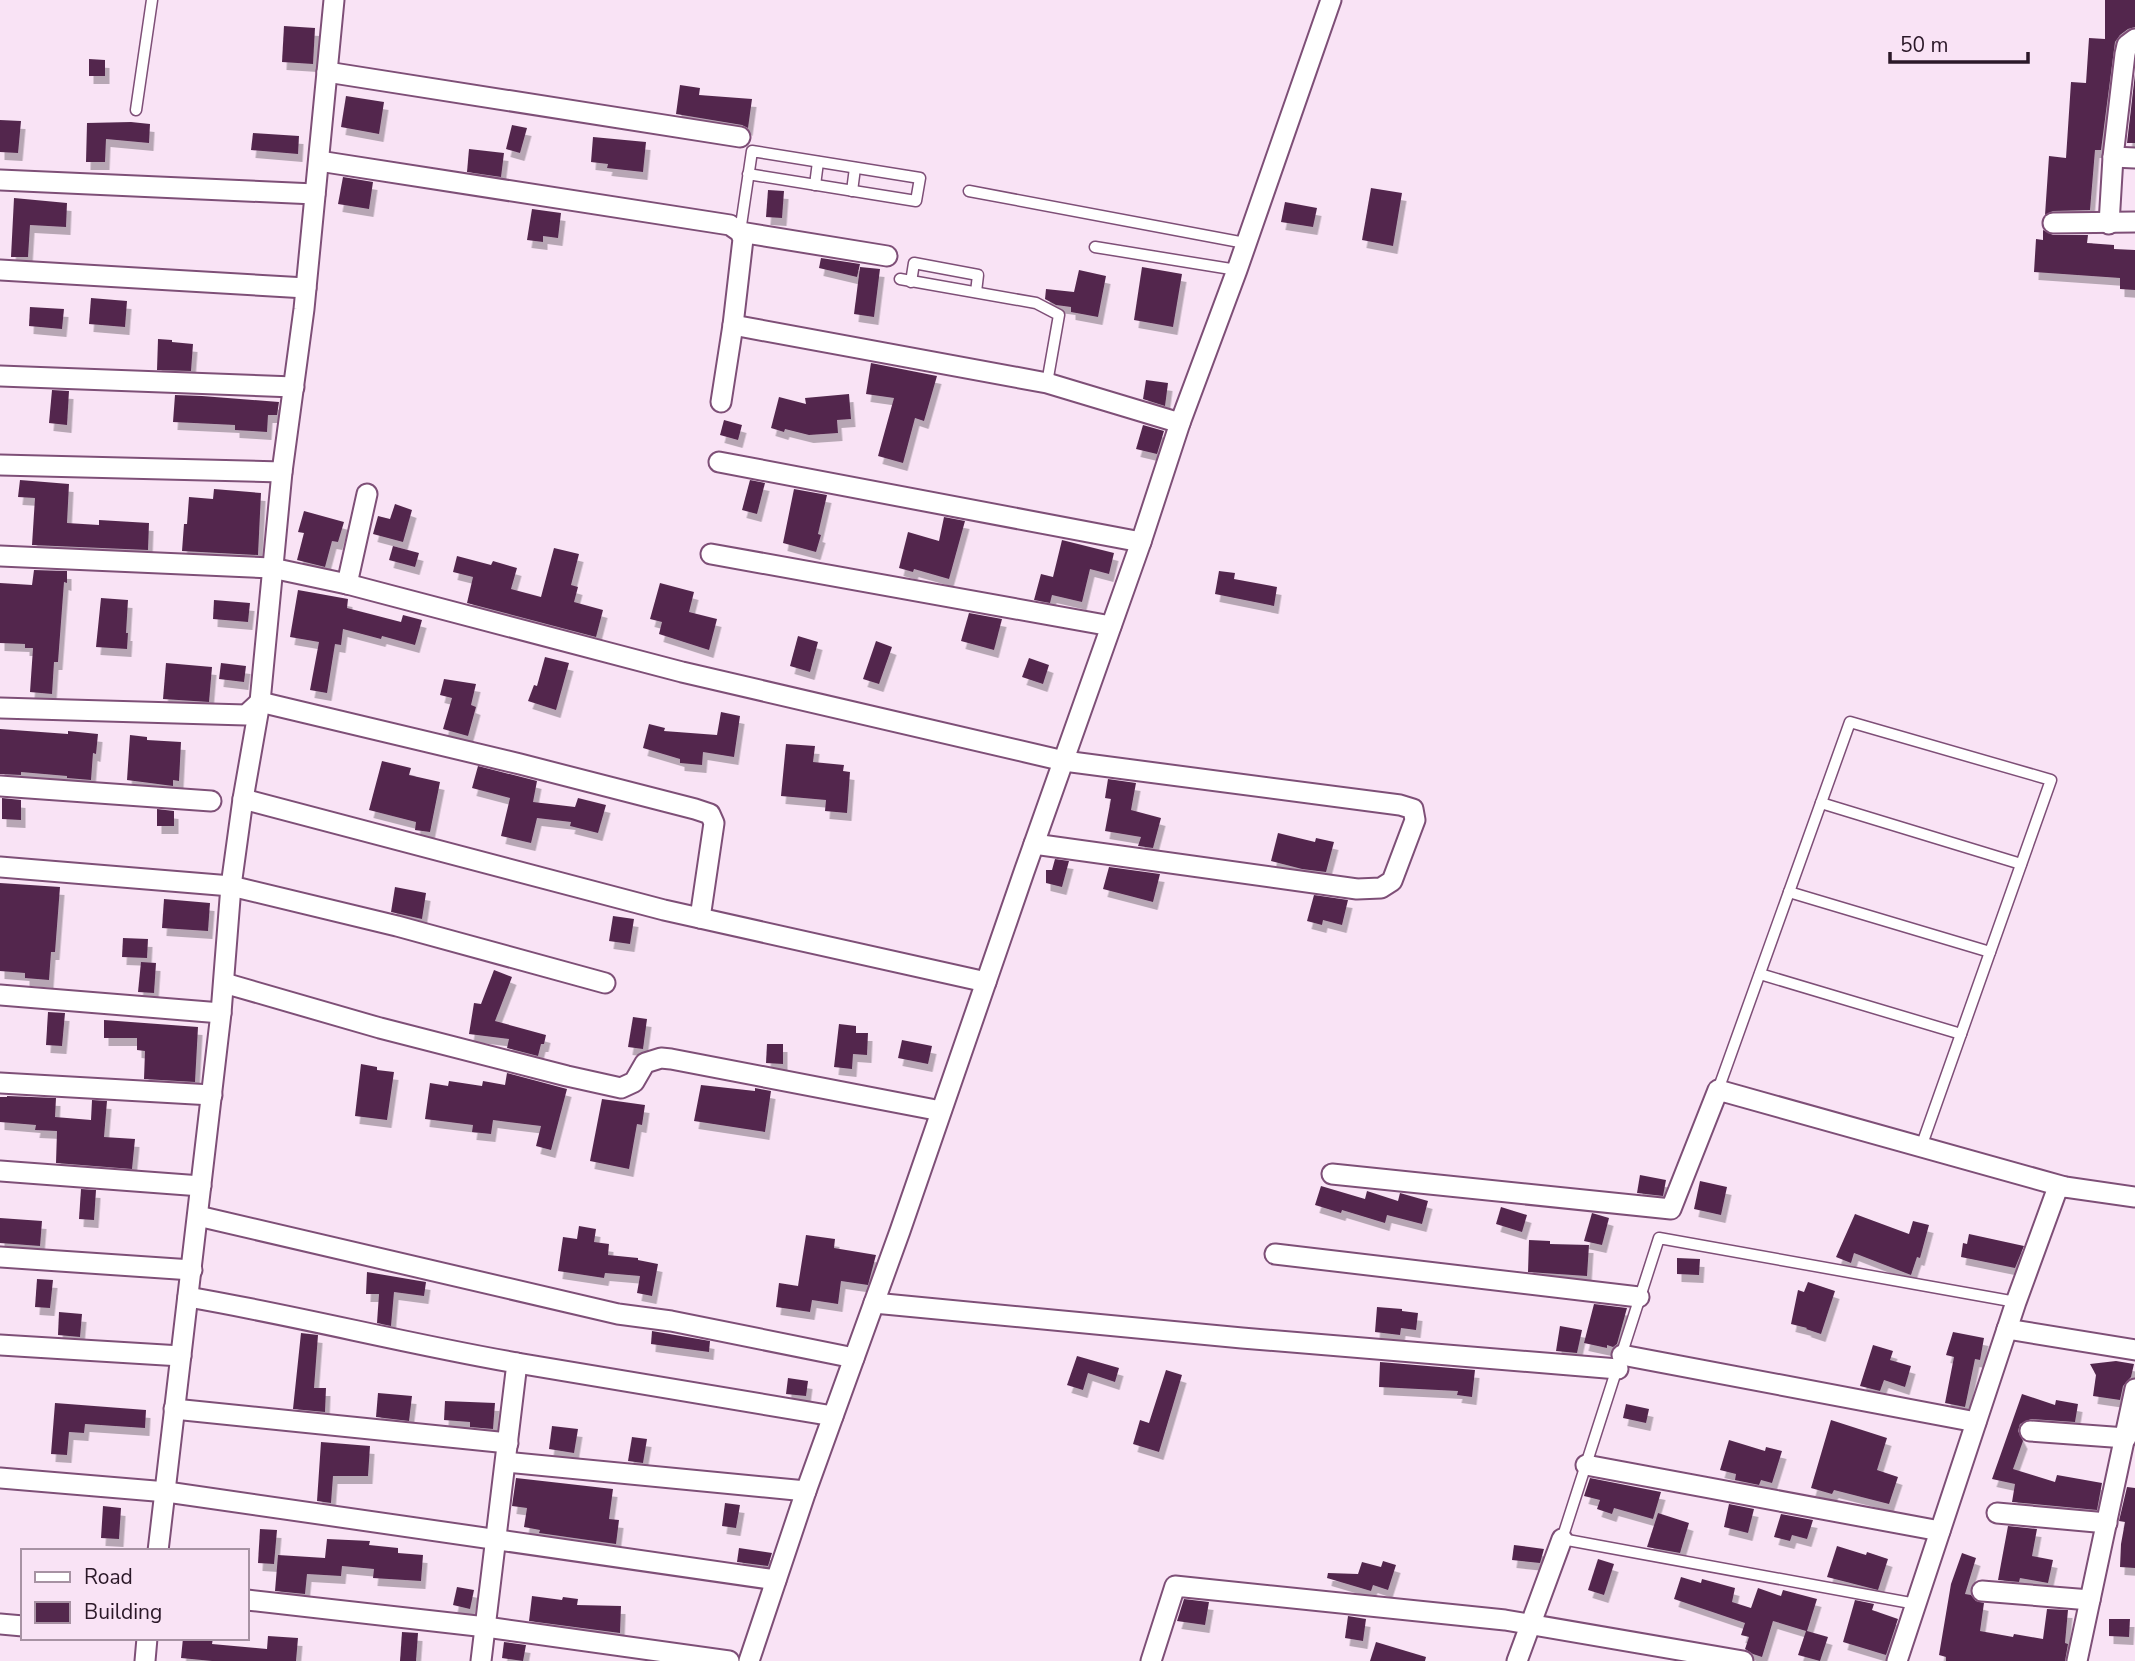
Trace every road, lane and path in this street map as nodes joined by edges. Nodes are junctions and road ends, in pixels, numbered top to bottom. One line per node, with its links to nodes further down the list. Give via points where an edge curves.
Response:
1 (152, 0): 6 (lane)
2 (334, 0): 5 (street)
3 (1331, 0): 23 (street)
4 (2135, 39): 8 (street, via 2125,54)
5 (327, 72): 7 (street); 10 (street)
6 (136, 110)
7 (740, 137)
8 (2113, 157): 9 (street); 21 (street)
9 (2135, 158)
10 (318, 161): 18 (street); 22 (street, via 730,225)
11 (818, 162): 12 (lane); 13 (lane, via 752,151); 15 (lane)
12 (855, 168): 16 (lane); 16 (lane, via 920,178 916,201)
13 (748, 174): 15 (lane); 22 (lane)
14 (0, 180): 18 (street)
15 (815, 185): 16 (lane)
16 (852, 191)
17 (969, 191): 23 (lane)
18 (315, 194): 30 (street)
19 (2135, 222): 21 (street)
20 (2053, 223): 21 (street)
21 (2109, 223)
22 (740, 232): 25 (street); 32 (street, via 743,239)
23 (1245, 243): 27 (street)
24 (1095, 247): 27 (lane)
25 (887, 256)
26 (0, 270): 30 (street)
27 (1237, 270): 37 (street)
28 (900, 279): 29 (lane)
29 (912, 282): 31 (lane); 31 (lane, via 914,263 978,275)
30 (306, 288): 35 (street)
31 (976, 292): 34 (lane, via 1036,303 1059,315)
32 (733, 326): 34 (street); 36 (street)
33 (0, 376): 35 (street)
34 (1047, 383): 37 (street)
35 (294, 387): 40 (street)
36 (721, 402)
37 (1180, 423): 42 (street)
38 (719, 462): 42 (street)
39 (0, 465): 40 (street)
40 (282, 472): 45 (street)
41 (367, 494): 46 (street)
42 (1141, 542): 47 (street)
43 (711, 554): 47 (street)
44 (0, 556): 45 (street)
45 (272, 568): 46 (street); 48 (street)
46 (347, 584): 50 (street, via 682,672)
47 (1111, 626): 50 (street)
48 (260, 702): 49 (street, via 246,715); 52 (street); 60 (street, via 710,814 714,823)
49 (0, 708)
50 (1064, 761): 55 (street); 55 (street, via 1400,805 1413,809 1415,820 1392,881 1381,888)
51 (0, 786): 53 (street)
52 (243, 799): 58 (street); 60 (street)
53 (211, 802)
54 (1821, 803): 56 (lane); 56 (lane, via 1850,722 2050,780); 59 (lane)
55 (1034, 844): 63 (street)
56 (2021, 864): 61 (lane)
57 (0, 867): 58 (street)
58 (231, 886): 64 (street); 65 (street)
59 (1789, 892): 61 (lane); 62 (lane)
60 (701, 918): 63 (street)
61 (1990, 952): 68 (lane)
62 (1759, 974): 68 (lane); 70 (lane)
63 (986, 982): 72 (street)
64 (224, 983): 67 (street); 72 (street, via 380,1028 621,1088 634,1082 645,1063 661,1058)
65 (605, 983)
66 (0, 995): 67 (street)
67 (221, 1013): 71 (street)
68 (1961, 1034): 73 (lane)
69 (0, 1083): 71 (street)
70 (1718, 1090): 73 (street); 75 (street, via 1671,1209)
71 (212, 1095): 76 (street)
72 (941, 1111): 86 (street)
73 (1921, 1147): 77 (street)
74 (0, 1171): 76 (street)
75 (1332, 1174)
76 (201, 1186): 79 (street)
77 (2065, 1187): 78 (street); 85 (street, via 2055,1191)
78 (2135, 1197)
79 (198, 1216): 82 (street); 91 (street, via 618,1314)
80 (1275, 1254): 84 (street)
81 (0, 1257): 82 (street)
82 (192, 1270): 83 (street)
83 (188, 1297): 90 (street); 93 (street)
84 (1639, 1297): 85 (lane, via 1659,1238); 92 (lane)
85 (2016, 1302): 87 (street)
86 (874, 1303): 91 (street); 92 (street, via 1242,1338)
87 (2014, 1330): 89 (street); 97 (street)
88 (0, 1345): 90 (street)
89 (2135, 1350)
90 (181, 1356): 95 (street)
91 (854, 1358): 96 (street)
92 (1620, 1362): 97 (street); 101 (lane)
93 (517, 1363): 96 (street); 100 (street)
94 (2135, 1389): 99 (street)
95 (174, 1409): 100 (street); 104 (street)
96 (833, 1416): 103 (street)
97 (1976, 1422): 107 (street)
98 (2030, 1431): 99 (street)
99 (2126, 1438): 106 (street)
100 (507, 1452): 103 (street); 109 (street)
101 (1587, 1465): 107 (street); 108 (lane)
102 (0, 1478): 104 (street)
103 (806, 1491): 111 (street)
104 (167, 1492): 109 (street); 110 (street)
105 (1997, 1513): 106 (street)
106 (2106, 1523): 113 (street)
107 (1940, 1531): 115 (street)
108 (1562, 1539): 115 (lane); 118 (street)
109 (496, 1540): 111 (street); 119 (street)
110 (158, 1549)
111 (776, 1580): 124 (street)
112 (1982, 1591): 113 (street)
113 (2090, 1600): 129 (street)
114 (248, 1601): 119 (street)
115 (1916, 1604): 128 (street)
116 (0, 1624): 117 (street)
117 (21, 1626)
118 (1530, 1626): 125 (street, via 1175,1586); 126 (street); 127 (street)
119 (486, 1627): 122 (street); 123 (street)
120 (147, 1640): 121 (street)
121 (145, 1661)
122 (481, 1661)
123 (729, 1661)
124 (749, 1661)
125 (1152, 1661)
126 (1517, 1661)
127 (1743, 1661)
128 (1897, 1661)
129 (2077, 1661)

